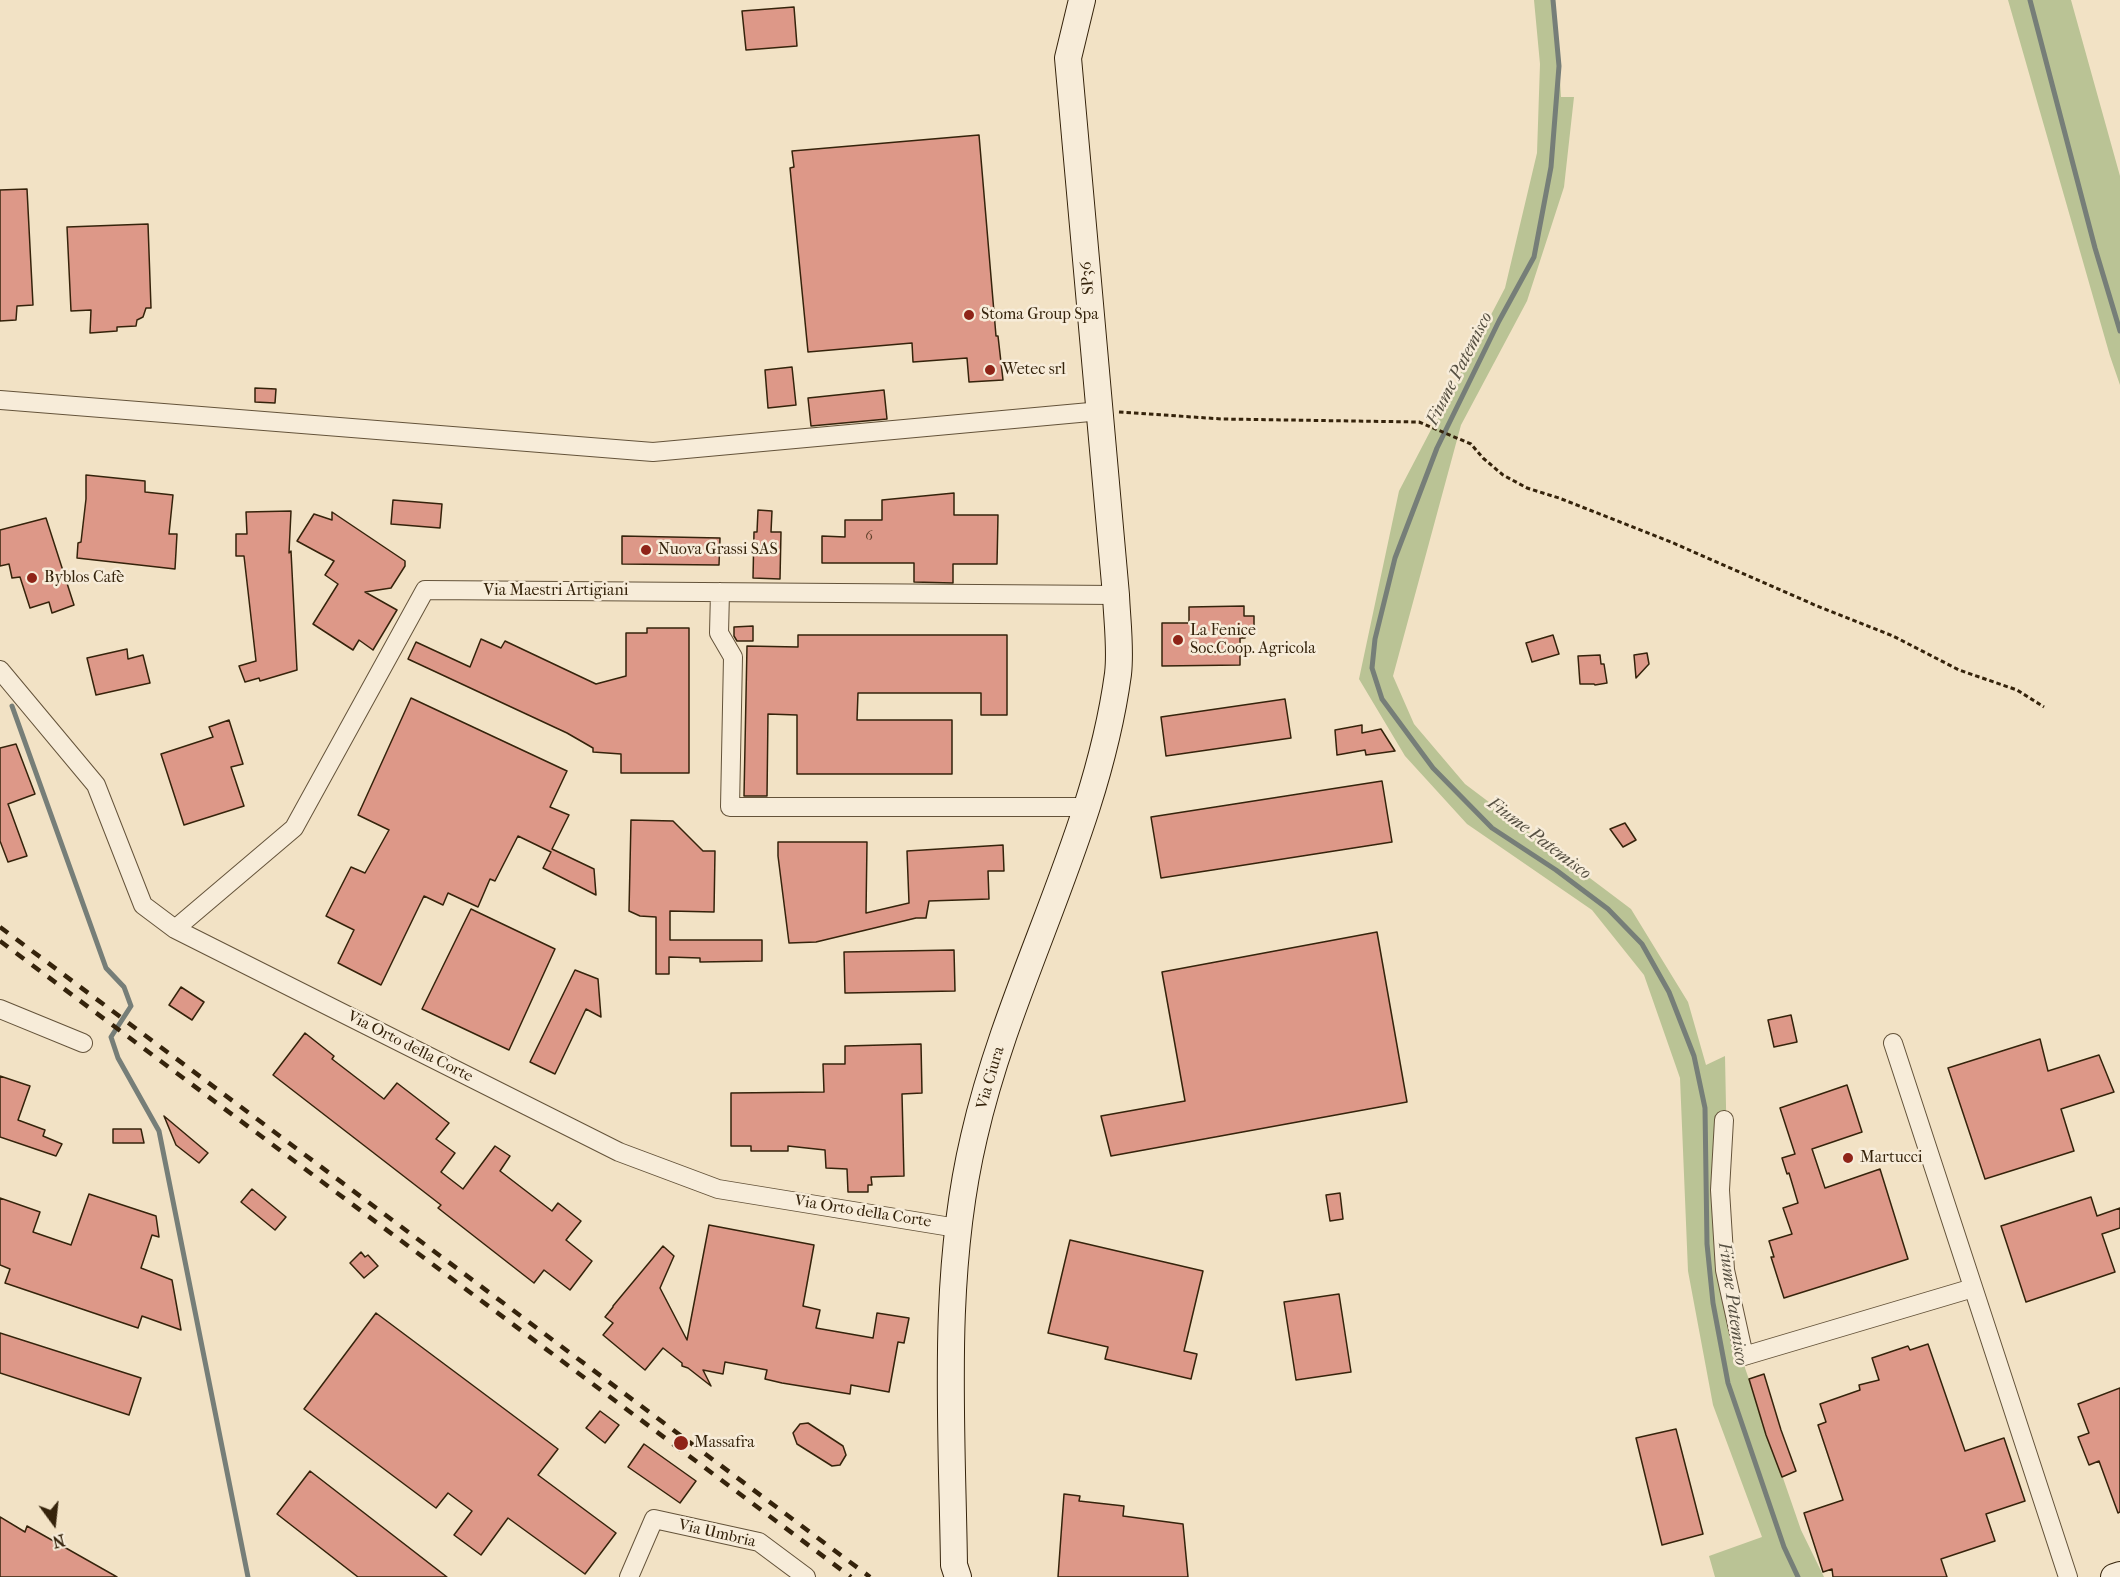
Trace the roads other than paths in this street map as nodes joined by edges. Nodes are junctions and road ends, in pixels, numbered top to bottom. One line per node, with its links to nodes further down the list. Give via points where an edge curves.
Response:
1 (1082, 0): 3 (main road, SP36 / SP36, via 1068,58)
2 (0, 400): 3 (street, via 653,452)
3 (1101, 411): 5 (main road, SP36 / SP36)
4 (720, 592): 5 (street, Via Maestri Artigiani); 7 (street, via 719,633 733,657 730,807); 8 (street, Via Maestri Artigiani, via 425,590 294,828)
5 (1116, 595): 7 (main road, Via Ciura, via 1118,672 1106,743)
6 (0, 670): 8 (street, Via Orto della Corte, via 96,785 143,905)
7 (1087, 807): 13 (main road, Via Ciura, via 999,1046 974,1137)
8 (176, 929): 13 (street, Via Orto della Corte, via 619,1152 718,1189)
9 (0, 1009): 10 (street)
10 (83, 1043)
11 (1893, 1043): 14 (street)
12 (1724, 1120): 14 (street, via 1720,1190 1725,1269 1744,1356)
13 (957, 1228): 18 (main road, Via Ciura, via 951,1342 954,1565)
14 (1973, 1288): 19 (street)
15 (2120, 1575): 20 (main road)
16 (629, 1577): 17 (street, Via Umbria, via 654,1519 759,1542)
17 (806, 1577)
18 (958, 1577)
19 (2068, 1577)
20 (2114, 1577)

